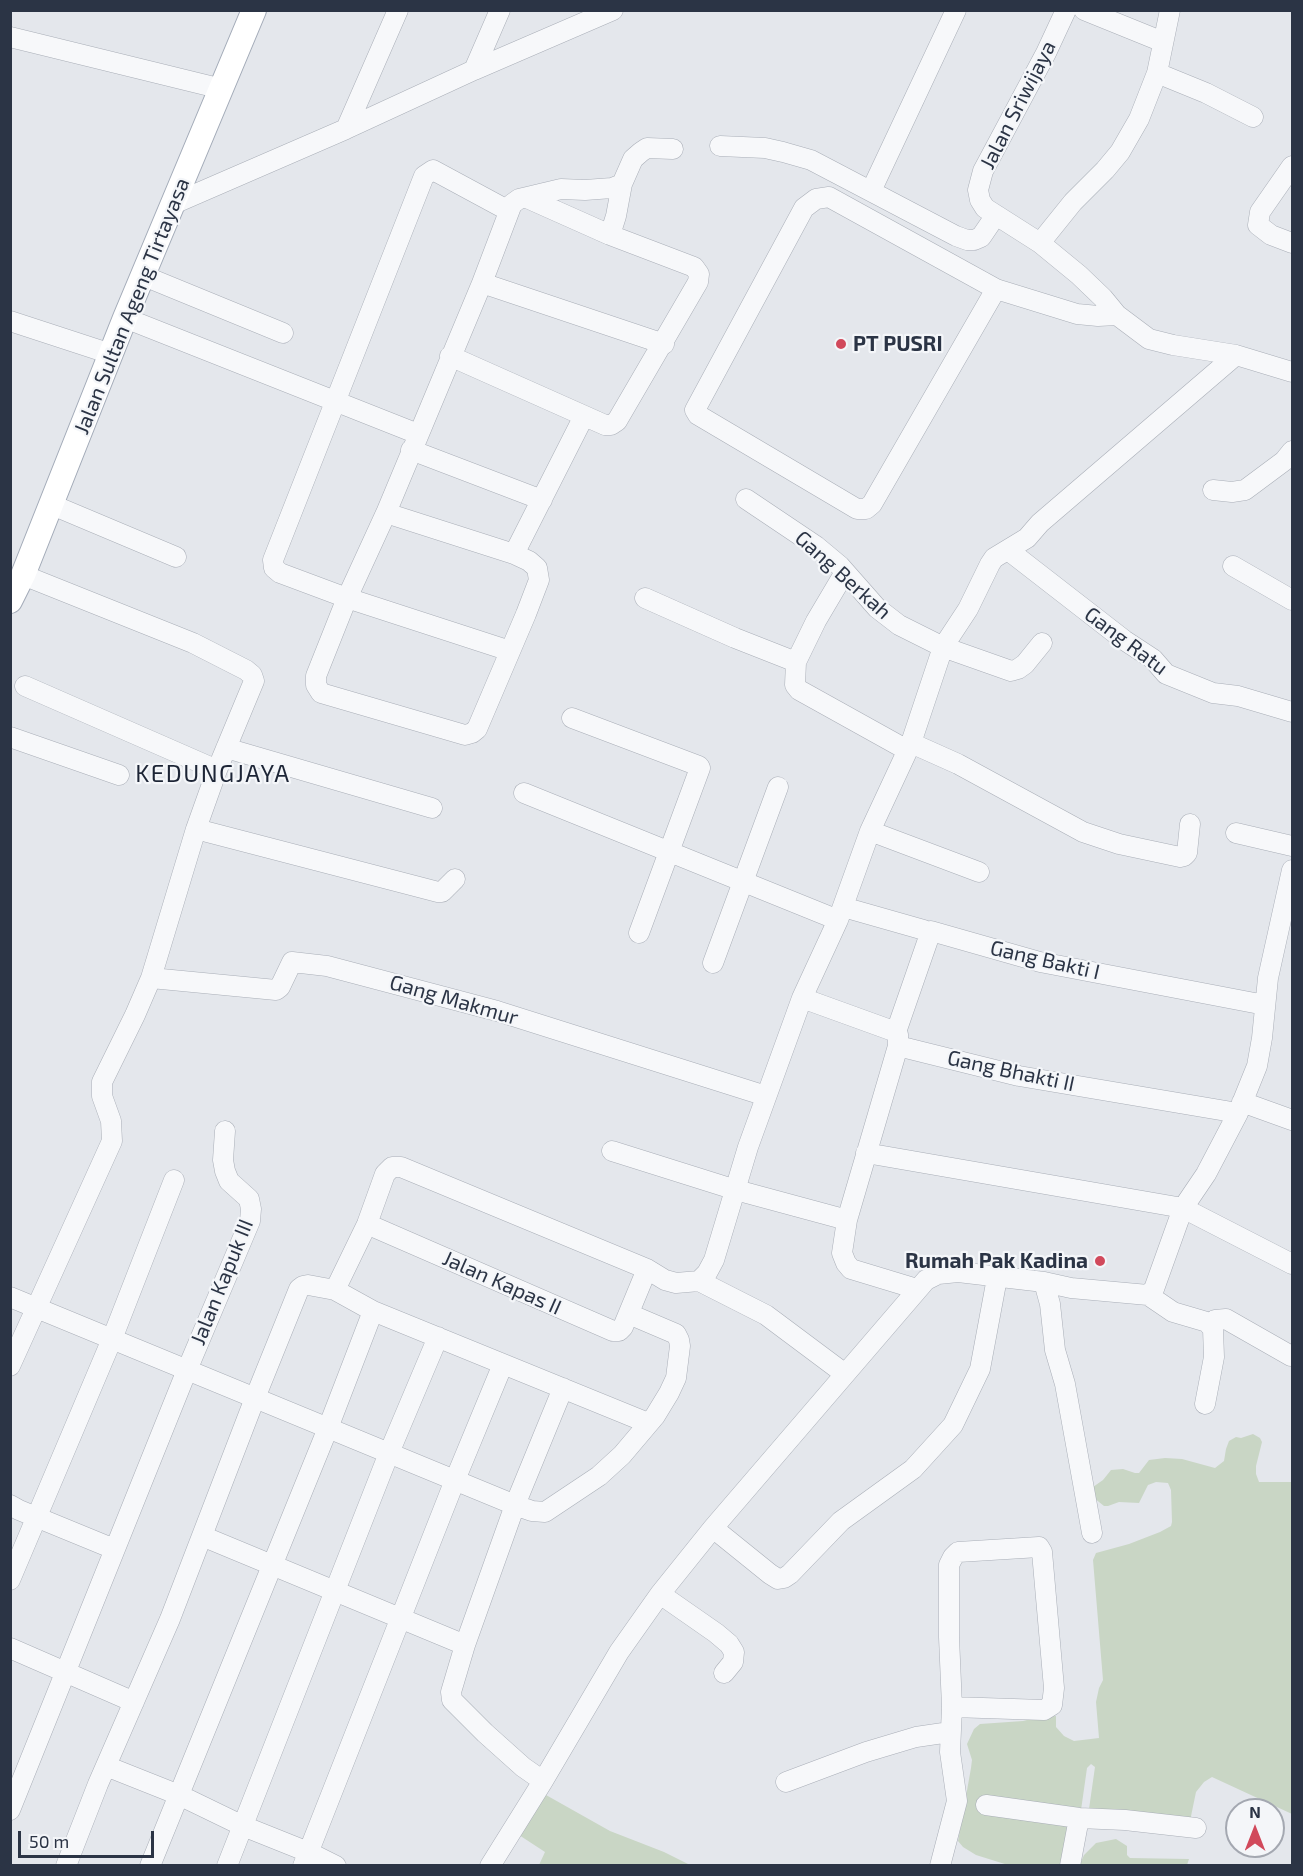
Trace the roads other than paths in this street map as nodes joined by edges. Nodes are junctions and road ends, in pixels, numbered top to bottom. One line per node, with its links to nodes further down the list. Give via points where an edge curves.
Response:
1 (254, 10): 13 (main road, Jalan Sultan Ageng Tirtayasa)
2 (398, 10): 15 (street)
3 (500, 10): 11 (street)
4 (614, 10): 11 (street)
5 (956, 10): 20 (street)
6 (1066, 10): 24 (street, Jalan Sriwijaya, via 983,171 978,190 980,200)
7 (1084, 10): 10 (street)
8 (1170, 10): 10 (street)
9 (10, 37): 13 (street)
10 (1163, 42): 12 (street)
11 (474, 69): 15 (street)
12 (1157, 73): 14 (street); 26 (street, via 1139,119 1120,152)
13 (222, 89): 22 (main road, Jalan Sultan Ageng Tirtayasa)
14 (1253, 117)
15 (346, 129): 22 (street)
16 (720, 146): 20 (street, via 794,154)
17 (673, 149): 19 (street, via 647,148 641,152 633,159)
18 (1293, 166): 27 (street, via 1260,212 1258,225)
19 (622, 184): 21 (street, via 612,188 561,189); 25 (street)
20 (871, 191): 24 (street, via 967,240 981,237)
21 (527, 198): 23 (street, via 515,201); 25 (street)
22 (173, 204): 28 (main road, Jalan Sultan Ageng Tirtayasa)
23 (509, 211): 29 (street); 40 (street, via 433,170 424,176)
24 (996, 215): 26 (street, Jalan Sriwijaya)
25 (610, 235): 35 (street, via 694,267 699,274)
26 (1040, 243): 31 (street, Jalan Sriwijaya, via 1079,275)
27 (1293, 243)
28 (144, 276): 32 (main road, Jalan Sultan Ageng Tirtayasa); 34 (street)
29 (482, 282): 35 (street); 38 (street)
30 (996, 289): 30 (street, via 829,198 816,199 804,208 695,411 857,509 866,509); 31 (street, via 1077,314)
31 (1117, 315): 37 (street, Jalan Sriwijaya, via 1149,339)
32 (125, 318): 36 (main road, Jalan Sultan Ageng Tirtayasa); 40 (street)
33 (10, 321): 36 (street)
34 (283, 333)
35 (664, 344): 41 (street, via 617,421 605,425)
36 (111, 354): 47 (main road, Jalan Sultan Ageng Tirtayasa)
37 (1236, 354): 39 (street, Jalan Sriwijaya); 49 (street)
38 (450, 356): 41 (street); 42 (street)
39 (1293, 372)
40 (335, 400): 42 (street); 55 (street, via 273,560 280,573)
41 (584, 416): 46 (street)
42 (414, 442): 46 (street); 48 (street)
43 (1293, 451): 44 (street, via 1245,490)
44 (1213, 490)
45 (746, 499): 53 (street, Gang Berkah, via 816,546)
46 (542, 500): 50 (street)
47 (50, 504): 51 (street); 54 (main road, Jalan Sultan Ageng Tirtayasa)
48 (386, 513): 50 (street); 55 (street)
49 (1008, 550): 60 (street, via 994,558); 64 (street, Gang Ratu, via 1145,653 1166,674 1213,693)
50 (514, 554): 61 (street, via 537,568 539,580)
51 (176, 557)
52 (1233, 566): 57 (street)
53 (845, 572): 60 (street, Gang Berkah, via 877,608 899,625); 62 (street)
54 (24, 575): 58 (main road, Jalan Sultan Ageng Tirtayasa); 68 (street, via 193,643 250,673 254,681)
55 (347, 598): 61 (street); 61 (street, via 316,676 321,693 465,735 477,729)
56 (645, 598): 62 (street)
57 (1293, 600)
58 (10, 601)
59 (1042, 644): 60 (street, Gang Berkah, via 1025,664 1011,671)
60 (943, 647): 67 (street)
61 (510, 651)
62 (796, 662): 67 (street, via 795,685 799,690)
63 (25, 686): 69 (street)
64 (1293, 712)
65 (573, 718): 79 (street, via 699,766)
66 (10, 737): 70 (street)
67 (909, 747): 74 (street, via 986,779 1083,832 1119,844 1184,856); 76 (street)
68 (226, 748): 69 (street); 73 (street)
69 (217, 770): 75 (street)
70 (119, 775)
71 (778, 788): 83 (street)
72 (524, 793): 79 (street)
73 (432, 808)
74 (1190, 824)
75 (196, 829): 82 (street, via 438,892); 88 (street)
76 (870, 831): 81 (street); 84 (street)
77 (1236, 832): 78 (street)
78 (1293, 846)
79 (670, 852): 83 (street); 86 (street)
80 (1293, 870): 90 (street)
81 (979, 872)
82 (455, 879)
83 (744, 882): 84 (street); 87 (street)
84 (840, 913): 85 (street); 89 (street)
85 (924, 930)
86 (639, 933)
87 (713, 963)
88 (151, 978): 92 (street, Gang Makmur, via 276,990 292,962 327,966 497,1011); 112 (street, via 102,1082 102,1096 111,1121 111,1141)
89 (802, 998): 91 (street, Gang Bhakti II); 92 (street)
90 (1265, 1005): 91 (street, Gang Bakti I, via 1040,962 931,932); 93 (street, via 1257,1066)
91 (897, 1039): 93 (street, Gang Bhakti II, via 1019,1076); 97 (street)
92 (766, 1096): 99 (street)
93 (1240, 1107): 94 (street, Gang Bhakti II); 100 (street, via 1206,1174)
94 (1293, 1120)
95 (225, 1131): 121 (street, Jalan Kapuk III, via 225,1170 229,1181 249,1199 250,1221)
96 (612, 1151): 99 (street)
97 (866, 1153): 100 (street); 101 (street)
98 (174, 1180): 117 (street)
99 (736, 1190): 101 (street); 106 (street, via 714,1260)
100 (1183, 1208): 103 (street); 110 (street)
101 (847, 1220): 108 (street, via 842,1253 851,1269)
102 (367, 1224): 104 (street, via 385,1174 392,1167 401,1167); 109 (street); 114 (street, Jalan Kapas II, via 613,1331 623,1327)
103 (1293, 1264)
104 (647, 1269): 106 (street, via 676,1283); 114 (street)
105 (998, 1278): 107 (street); 108 (street, via 958,1272 938,1274); 133 (street, via 980,1369 953,1425 913,1469 841,1521 784,1578 770,1574)
106 (699, 1281): 122 (street, via 756,1308)
107 (1044, 1282): 110 (street); 134 (street)
108 (917, 1289): 122 (street)
109 (335, 1290): 113 (street); 124 (street, via 308,1285 299,1289)
110 (1148, 1295): 115 (street, via 1173,1311)
111 (10, 1297): 112 (street)
112 (36, 1308): 117 (street); 120 (street)
113 (373, 1311): 116 (street); 127 (street)
114 (629, 1314): 126 (street, via 676,1334 679,1340 676,1378)
115 (1211, 1325): 118 (street, via 1215,1320 1226,1319); 125 (street, via 1214,1358)
116 (438, 1337): 119 (street); 128 (street)
117 (112, 1339): 121 (street); 132 (street)
118 (1291, 1356)
119 (503, 1364): 123 (street); 129 (street)
120 (10, 1366)
121 (187, 1370): 124 (street); 136 (street, Jalan Kapuk III)
122 (845, 1374): 133 (street)
123 (562, 1388): 126 (street); 131 (street)
124 (255, 1398): 127 (street); 135 (street)
125 (1205, 1404)
126 (648, 1423): 131 (street, via 599,1476 545,1512)
127 (328, 1428): 128 (street); 137 (street)
128 (389, 1453): 129 (street); 139 (street)
129 (454, 1480): 131 (street); 141 (street)
130 (10, 1505): 132 (street)
131 (515, 1505): 142 (street)
132 (36, 1517): 136 (street); 138 (street)
133 (713, 1528): 140 (street)
134 (1092, 1533)
135 (202, 1536): 137 (street); 146 (street)
136 (114, 1549): 144 (street, Jalan Kapuk III)
137 (272, 1566): 139 (street); 152 (street)
138 (10, 1580)
139 (334, 1591): 141 (street); 156 (street)
140 (660, 1594): 145 (street, via 729,1644 734,1652 733,1662); 150 (street, via 619,1653)
141 (401, 1619): 142 (street); 158 (street)
142 (465, 1645): 150 (street, via 452,1700)
143 (10, 1648): 144 (street)
144 (66, 1672): 146 (street); 154 (street, Jalan Kapuk III)
145 (724, 1673)
146 (134, 1702): 149 (street)
147 (952, 1707): 147 (street, via 949,1565 953,1557 958,1552 1039,1548 1054,1688 1052,1705 1044,1710); 148 (street)
148 (950, 1732): 151 (street, via 916,1737 866,1752); 164 (street, via 957,1801)
149 (106, 1766): 152 (street); 159 (street)
150 (543, 1781): 163 (street)
151 (786, 1782)
152 (179, 1795): 156 (street); 160 (street)
153 (986, 1805): 155 (street)
154 (10, 1810)
155 (1079, 1818): 157 (street); 165 (street)
156 (243, 1826): 158 (street); 161 (street)
157 (1196, 1828)
158 (305, 1859): 162 (street)
159 (66, 1866)
160 (150, 1866)
161 (227, 1866)
162 (336, 1866)
163 (490, 1866)
164 (940, 1866)
165 (1070, 1866)

